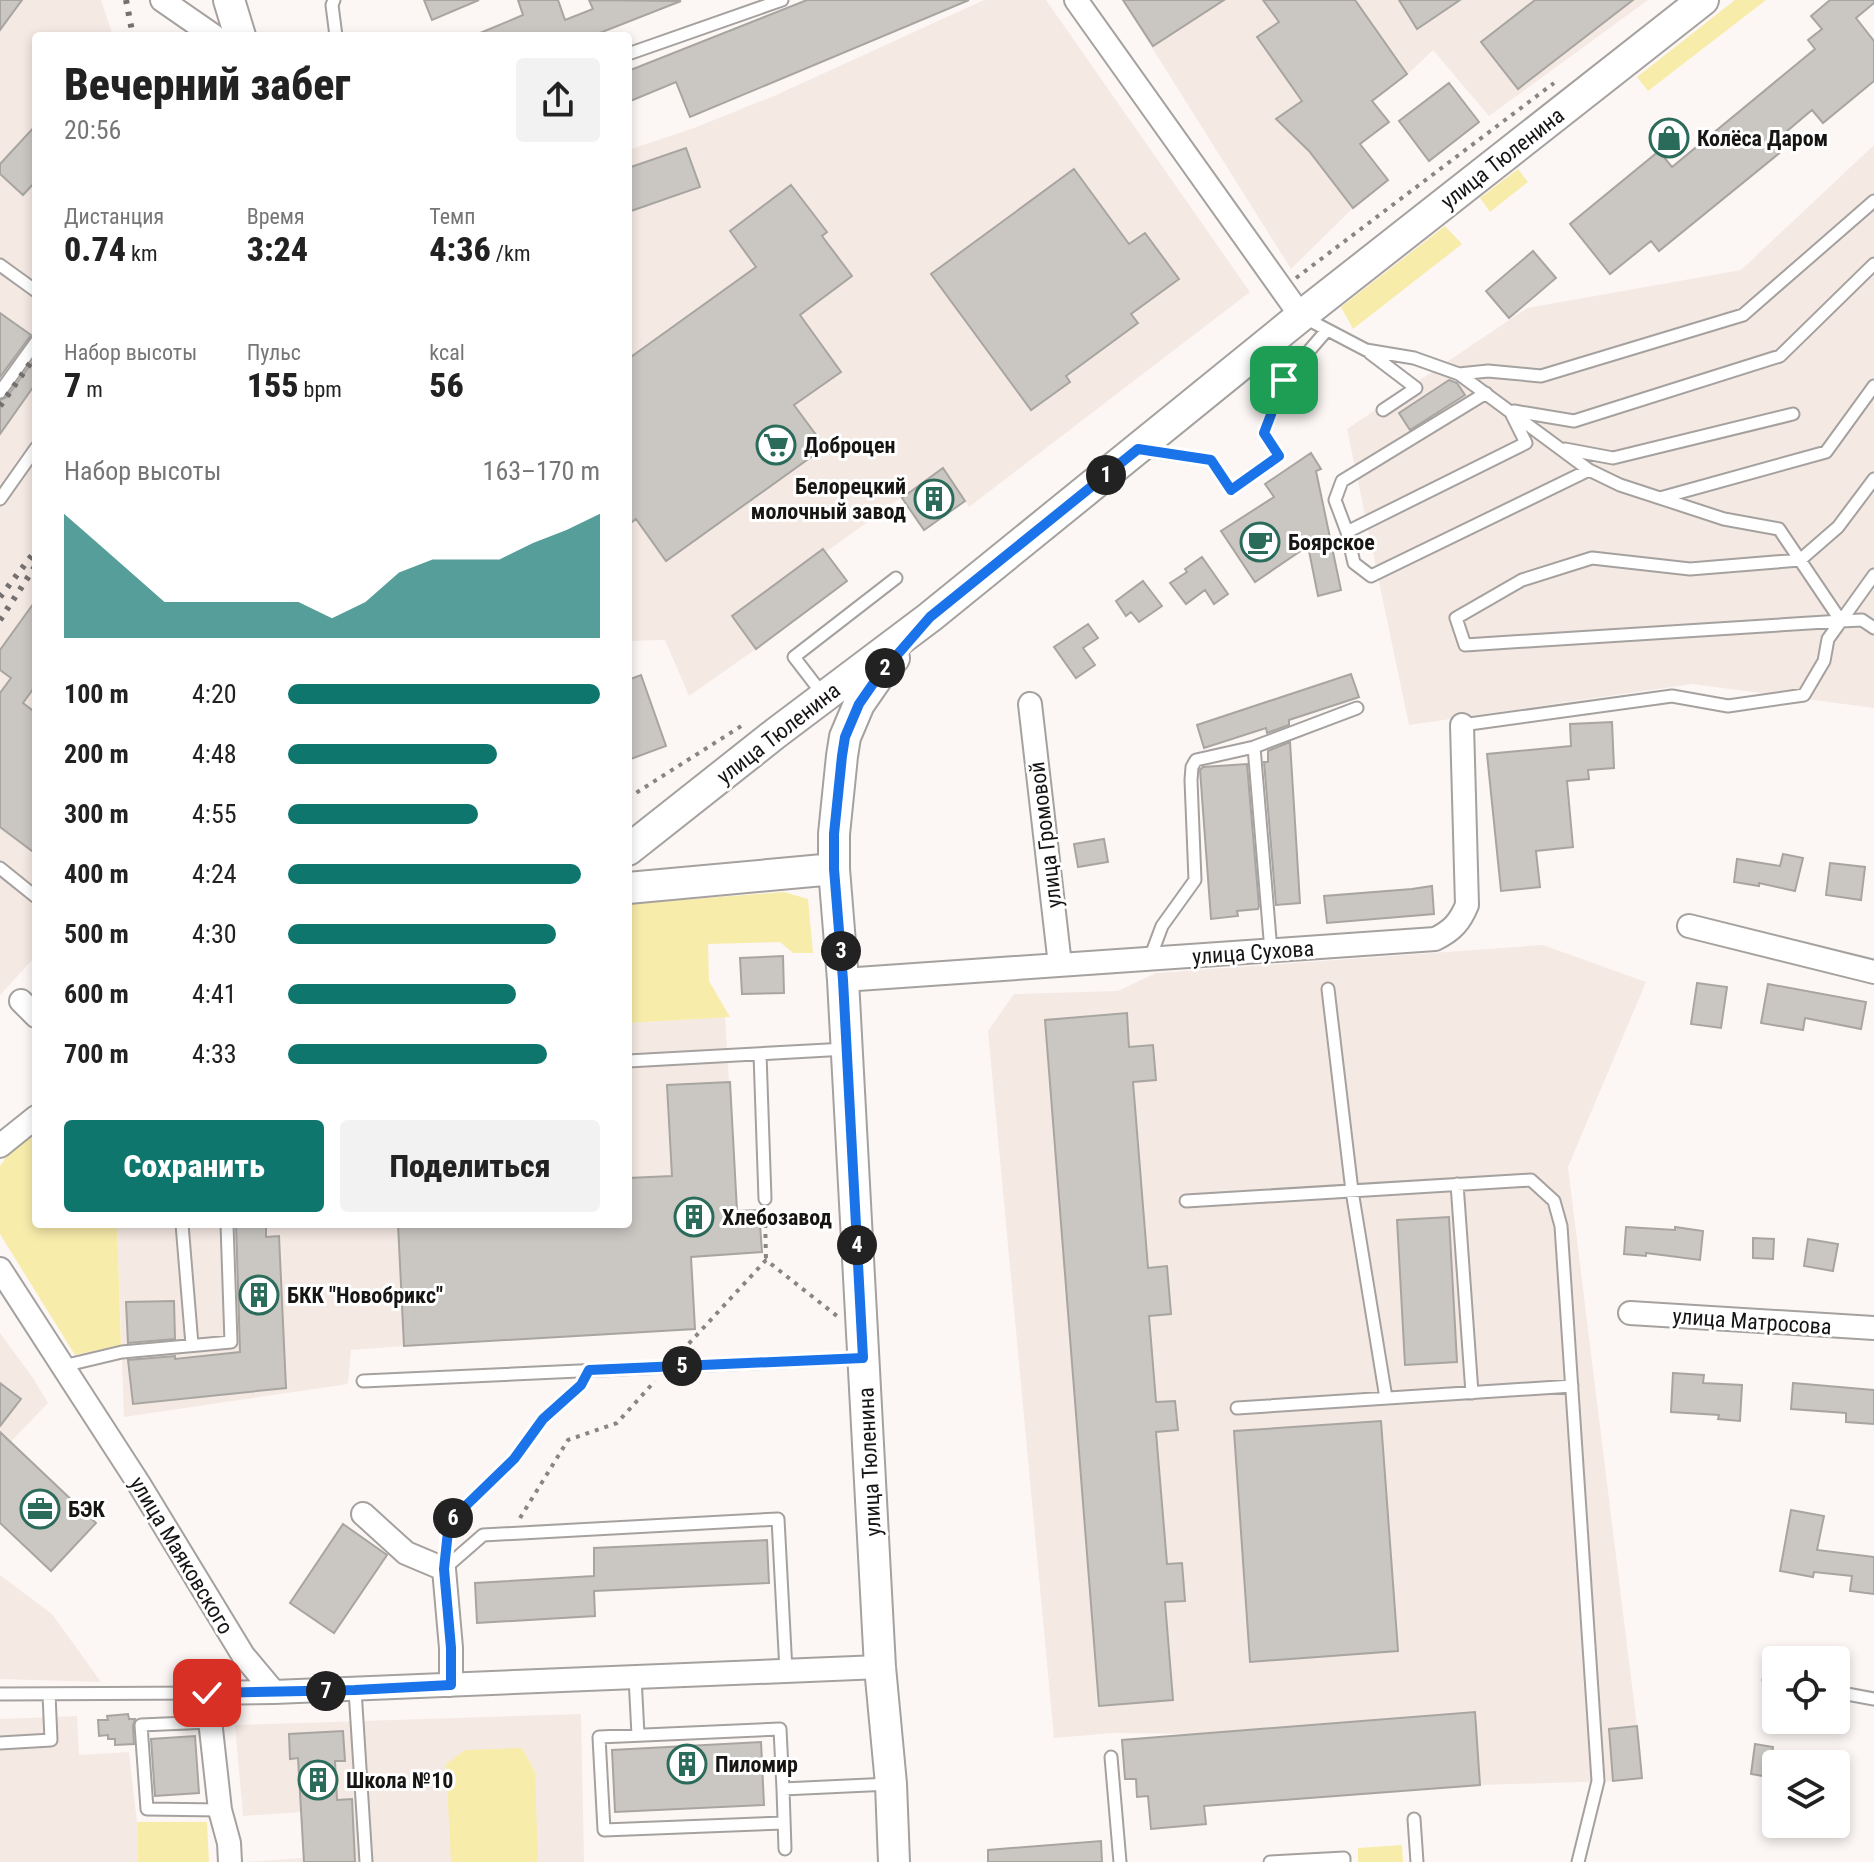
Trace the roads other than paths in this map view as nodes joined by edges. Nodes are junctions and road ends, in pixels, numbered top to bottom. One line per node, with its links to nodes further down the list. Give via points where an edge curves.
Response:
1 (162, 0): 7 (street)
2 (229, 0): 8 (main road)
3 (334, 0): 9 (lane)
4 (782, 0): 10 (lane)
5 (1076, 0): 15 (street, via 1281,288)
6 (1703, 0): 15 (main road, улица Тюленина)
7 (208, 32)
8 (239, 32)
9 (335, 32)
10 (632, 53)
11 (1874, 201): 18 (lane, via 1743,315 1541,376)
12 (1874, 264): 23 (lane, via 1780,356 1574,421)
13 (0, 265): 14 (lane)
14 (32, 288)
15 (1314, 323): 17 (lane); 26 (main road, улица Тюленина); 26 (lane, via 1311,346 1284,380 1264,433 1279,456 1231,490 1211,460)
16 (32, 348): 20 (lane)
17 (1366, 350): 18 (lane, via 1414,358); 22 (lane, via 1416,388)
18 (1459, 374): 21 (lane)
19 (1874, 386): 30 (lane, via 1826,452)
20 (0, 392)
21 (1486, 393): 23 (lane); 32 (lane, via 1342,481 1335,500)
22 (1383, 410)
23 (1509, 411): 25 (lane); 32 (lane, via 1526,443)
24 (1793, 414): 25 (lane, via 1613,458)
25 (1560, 448): 28 (lane)
26 (1138, 449): 38 (main road, улица Тюленина)
27 (32, 454): 31 (lane)
28 (1589, 470): 30 (lane); 32 (lane, via 1371,576 1354,563)
29 (1874, 479): 33 (lane, via 1838,527)
30 (1660, 498): 33 (lane, via 1724,519 1779,529)
31 (0, 499)
32 (1347, 532)
33 (1800, 560): 39 (lane); 39 (lane, via 1690,569 1592,558 1522,580 1456,618 1465,645)
34 (1874, 575): 36 (lane)
35 (896, 578): 41 (lane, via 794,657)
36 (1859, 597): 37 (lane); 39 (lane)
37 (1874, 599)
38 (930, 617): 41 (main road, улица Тюленина); 46 (main road, улица Тюленина, via 877,678)
39 (1841, 621): 40 (lane, via 1862,620); 44 (lane, via 1804,695 1728,706 1672,696)
40 (1874, 628)
41 (824, 697): 45 (main road, улица Тюленина)
42 (1030, 704): 56 (street, улица Громовой)
43 (1357, 708): 47 (lane)
44 (1462, 725): 54 (street, улица Сухова, via 1467,905 1461,919 1435,939)
45 (776, 733): 46 (main road, via 822,723); 48 (main road, улица Тюленина)
46 (845, 737): 50 (main road, улица Тюленина)
47 (1254, 747): 54 (lane); 55 (lane, via 1196,760 1192,767 1195,880 1162,926)
48 (632, 847)
49 (0, 868): 52 (lane)
50 (834, 869): 51 (main road); 58 (main road, улица Тюленина)
51 (632, 888)
52 (32, 894)
53 (1689, 926): 57 (street)
54 (1271, 951): 55 (street, улица Сухова)
55 (1150, 959): 56 (street, улица Сухова)
56 (1060, 965): 58 (street, улица Сухова)
57 (1874, 972)
58 (843, 980): 60 (main road, улица Тюленина)
59 (1328, 989): 66 (lane)
60 (847, 1049): 61 (lane); 75 (main road, улица Тюленина)
61 (760, 1054): 62 (lane); 67 (lane)
62 (632, 1061)
63 (32, 1120): 64 (street)
64 (0, 1146)
65 (1457, 1184): 66 (lane); 78 (lane, via 1531,1180 1554,1201 1561,1226); 79 (lane)
66 (1352, 1191): 68 (lane); 80 (lane)
67 (765, 1199)
68 (1186, 1201)
69 (182, 1228): 74 (lane)
70 (227, 1228): 74 (lane, via 231,1342)
71 (0, 1269): 76 (street, улица Маяковского)
72 (1630, 1313): 73 (street, улица Матросова)
73 (1874, 1328)
74 (192, 1345): 76 (lane, via 122,1352)
75 (863, 1358): 77 (lane); 84 (main road, улица Тюленина)
76 (63, 1366): 89 (street, улица Маяковского, via 243,1655)
77 (363, 1381)
78 (1572, 1386): 79 (lane); 112 (lane, via 1598,1781)
79 (1472, 1393): 80 (lane)
80 (1386, 1398): 81 (lane)
81 (1237, 1408)
82 (363, 1514): 83 (street, via 406,1553)
83 (444, 1569): 85 (lane, via 483,1535 778,1519); 87 (street)
84 (880, 1667): 85 (street); 99 (main road, улица Тюленина)
85 (786, 1671): 86 (street)
86 (635, 1677): 87 (street); 96 (lane)
87 (451, 1685): 88 (street)
88 (355, 1690): 89 (street); 106 (lane)
89 (274, 1692): 90 (street)
90 (207, 1693): 92 (lane); 95 (street)
91 (0, 1694): 92 (lane)
92 (49, 1694): 97 (lane, via 51,1740)
93 (1850, 1695): 94 (lane)
94 (1874, 1699)
95 (210, 1722): 101 (street); 101 (lane, via 141,1725 147,1809)
96 (638, 1735): 100 (lane, via 780,1729); 103 (lane, via 599,1737 604,1830)
97 (0, 1743)
98 (1111, 1757): 108 (lane)
99 (891, 1784): 100 (lane); 107 (main road, улица Тюленина)
100 (783, 1789): 103 (lane)
101 (220, 1810): 105 (street)
102 (1414, 1819): 111 (lane)
103 (784, 1823): 104 (lane)
104 (785, 1849)
105 (230, 1862)
106 (366, 1862)
107 (894, 1862)
108 (1120, 1862)
109 (1270, 1862): 110 (lane)
110 (1344, 1862)
111 (1417, 1862)
112 (1578, 1862)

